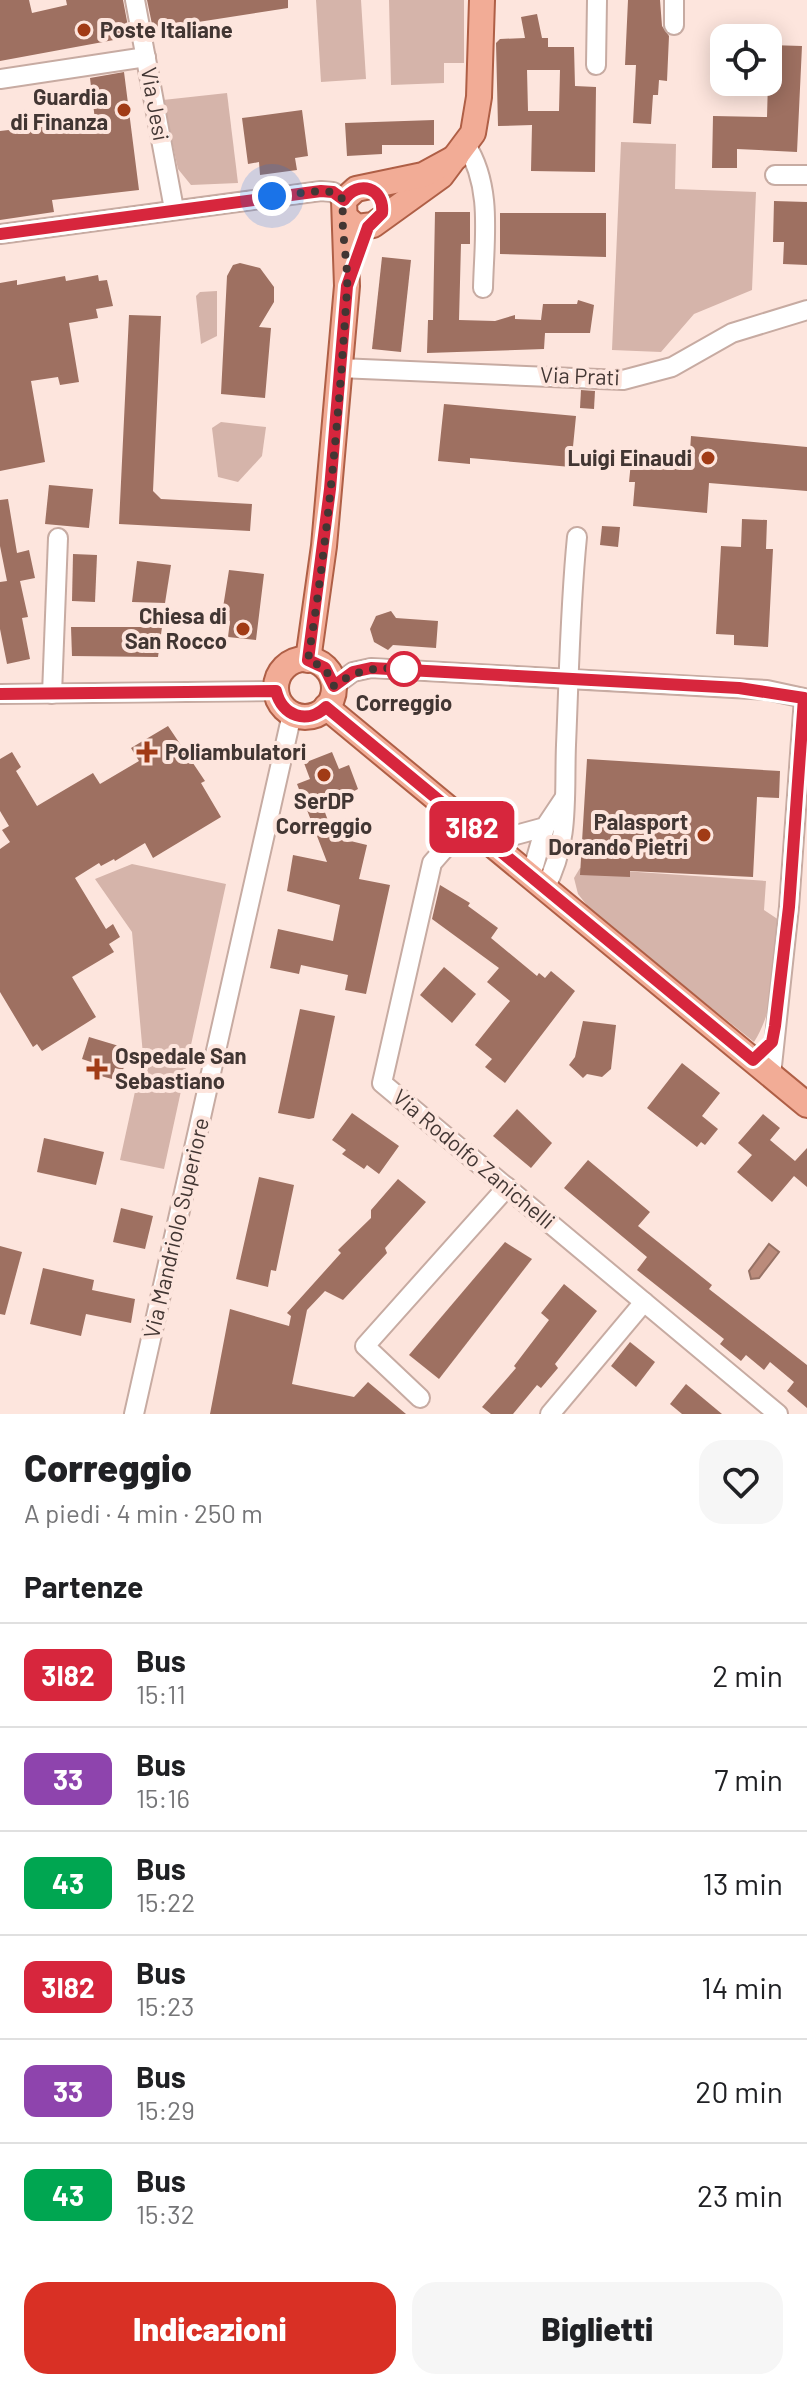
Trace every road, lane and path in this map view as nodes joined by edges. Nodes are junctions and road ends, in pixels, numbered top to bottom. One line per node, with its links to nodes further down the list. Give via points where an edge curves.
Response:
1 (135, 0): 6 (street, Via Jesi)
2 (482, 0): 9 (main road, via 478,109 473,133)
3 (597, 0): 7 (street)
4 (674, 0): 5 (street)
5 (674, 25)
6 (146, 57): 8 (street); 12 (street, Via Jesi)
7 (596, 65)
8 (0, 79)
9 (461, 151): 13 (main road, via 441,176); 13 (main road, via 423,175 367,188 382,200); 15 (street, via 481,175)
10 (775, 175): 11 (street)
11 (807, 175)
12 (174, 209): 13 (street, via 321,191 333,192); 14 (street)
13 (360, 215): 17 (main road)
14 (0, 234)
15 (483, 288)
16 (807, 310): 17 (street, Via Prati, via 732,333 672,367 623,380)
17 (339, 368): 20 (main road, via 326,532)
18 (577, 537): 21 (street)
19 (58, 538): 24 (street)
20 (308, 660): 22 (main road, via 284,668); 25 (main road, via 325,668)
21 (569, 681): 25 (street, via 371,668 353,672); 27 (street); 31 (street, via 767,690 804,698)
22 (276, 691): 24 (street); 26 (main road)
23 (0, 694): 24 (street)
24 (52, 694)
25 (330, 697): 26 (main road, via 307,717); 29 (main road)
26 (292, 714): 37 (street, Via Mandriolo Superiore)
27 (565, 797): 28 (street); 30 (street, via 566,828 555,869)
28 (545, 827): 29 (street, via 512,836); 30 (street)
29 (474, 828): 30 (main road); 34 (street, Via Rodolfo Zanichelli, via 432,863 382,1083)
30 (538, 882): 32 (main road)
31 (798, 908): 32 (street, via 772,1042)
32 (762, 1068): 33 (main road)
33 (807, 1105)
34 (507, 1187): 35 (street, Via Rodolfo Zanichelli); 36 (street, via 365,1346)
35 (644, 1302): 38 (street); 39 (street, Via Rodolfo Zanichelli)
36 (420, 1398)
37 (134, 1414)
38 (550, 1414)
39 (778, 1414)

